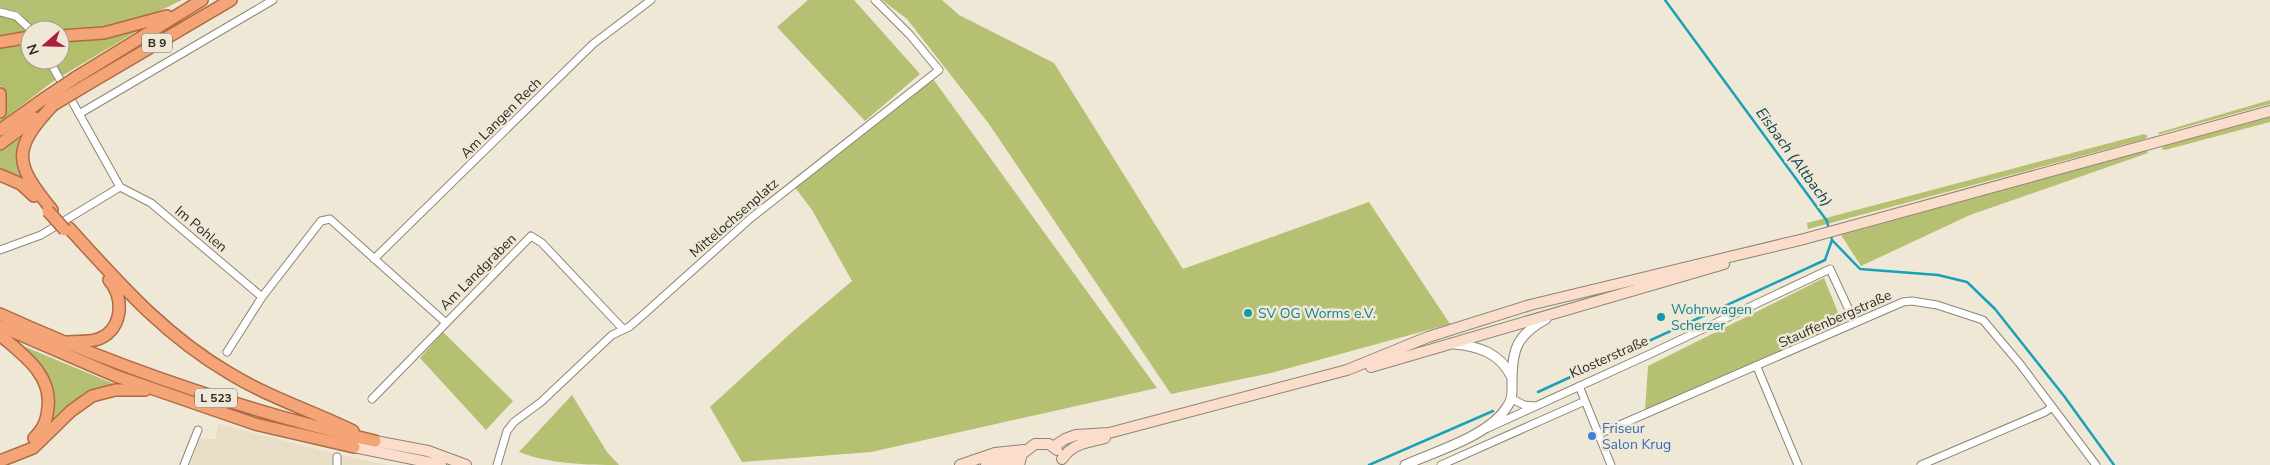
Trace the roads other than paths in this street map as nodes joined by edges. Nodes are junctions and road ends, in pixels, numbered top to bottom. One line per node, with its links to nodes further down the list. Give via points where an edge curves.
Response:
1 (202, 0): 7 (highway, B 9)
2 (231, 0): 13 (highway, B 9)
3 (273, 0): 18 (street)
4 (652, 0): 27 (street, Am Langen Rech, via 593,44)
5 (875, 0): 34 (street, Mittelochsenplatz, via 939,70 751,218)
6 (0, 12): 8 (street)
7 (181, 12): 9 (highway, B 9, via 104,33); 13 (highway)
8 (20, 20)
9 (70, 35)
10 (20, 38): 11 (highway)
11 (0, 42)
12 (55, 70): 18 (street)
13 (79, 82): 15 (highway, bridge)
14 (0, 94): 17 (highway)
15 (49, 101): 19 (highway); 20 (highway); 23 (highway, via 28,134 23,152 29,180)
16 (2270, 111): 25 (main road)
17 (0, 112)
18 (79, 114): 22 (street)
19 (0, 130)
20 (0, 144)
21 (0, 175): 23 (highway, via 21,184)
22 (120, 187): 26 (street, via 41,235); 28 (street, Im Pohlen, via 151,203)
23 (50, 211): 24 (highway, bridge)
24 (67, 229): 36 (highway, via 113,284 119,296 120,311 117,322 105,335 95,340); 52 (highway, via 138,304 205,358 257,389)
25 (1804, 239): 30 (main road); 43 (main road, via 1530,305 1428,337 1347,370)
26 (0, 250)
27 (374, 259): 28 (street, via 330,220 321,221); 31 (street)
28 (262, 297): 38 (street)
29 (0, 314): 36 (highway, L 523)
30 (1552, 315): 37 (main road); 40 (street, via 1535,325 1518,343 1512,358)
31 (446, 322): 34 (street, Am Landgraben, via 531,236 542,243); 44 (street, Am Landgraben)
32 (1855, 323): 39 (street, Stauffenbergstraße); 41 (street, Klosterstraße, via 1830,269); 48 (street, Stauffenbergstraße, via 1912,301 1970,314 1993,329)
33 (0, 326): 42 (highway, L 523)
34 (623, 329): 63 (street, Mittelochsenplatz, via 612,335 549,395 514,422 505,435)
35 (0, 335): 56 (highway, via 40,373 49,403 43,429 28,444)
36 (62, 342): 52 (highway, L 523, via 211,397)
37 (1449, 344): 40 (street, via 1488,352 1504,364); 43 (main road)
38 (227, 352)
39 (1757, 367): 51 (street, Stauffenbergstraße); 69 (street)
40 (1512, 378): 45 (street)
41 (1579, 386): 46 (street); 47 (street, Klosterstraße)
42 (157, 391): 54 (highway, L 523, via 255,424); 57 (highway, via 115,390 92,396 71,411 33,448)
43 (1272, 392): 53 (main road, via 1110,433 1069,437); 58 (main road, via 1079,444 1069,450)
44 (372, 399)
45 (1512, 399): 47 (street); 49 (street, Klosterstraße, via 1501,416)
46 (1585, 401): 51 (street); 67 (street)
47 (1535, 406): 49 (street, Klosterstraße)
48 (2052, 407): 70 (street); 71 (street, Stauffenbergstraße)
49 (1484, 429): 66 (street, Klosterstraße)
50 (198, 430): 60 (street)
51 (1599, 434): 68 (street)
52 (375, 441): 62 (main road, L 523, via 433,453)
53 (1053, 446): 55 (main road, via 1039,443); 58 (main road)
54 (354, 447): 61 (main road, L 523)
55 (1024, 450): 59 (main road); 64 (main road, via 995,453)
56 (0, 456)
57 (0, 461)
58 (1062, 462)
59 (1019, 463): 65 (main road, via 1002,461)
60 (184, 465)
61 (441, 465)
62 (466, 465)
63 (497, 465)
64 (960, 465)
65 (986, 465)
66 (1405, 465)
67 (1441, 465)
68 (1611, 465)
69 (1798, 465)
70 (1922, 465)
71 (2096, 465)

